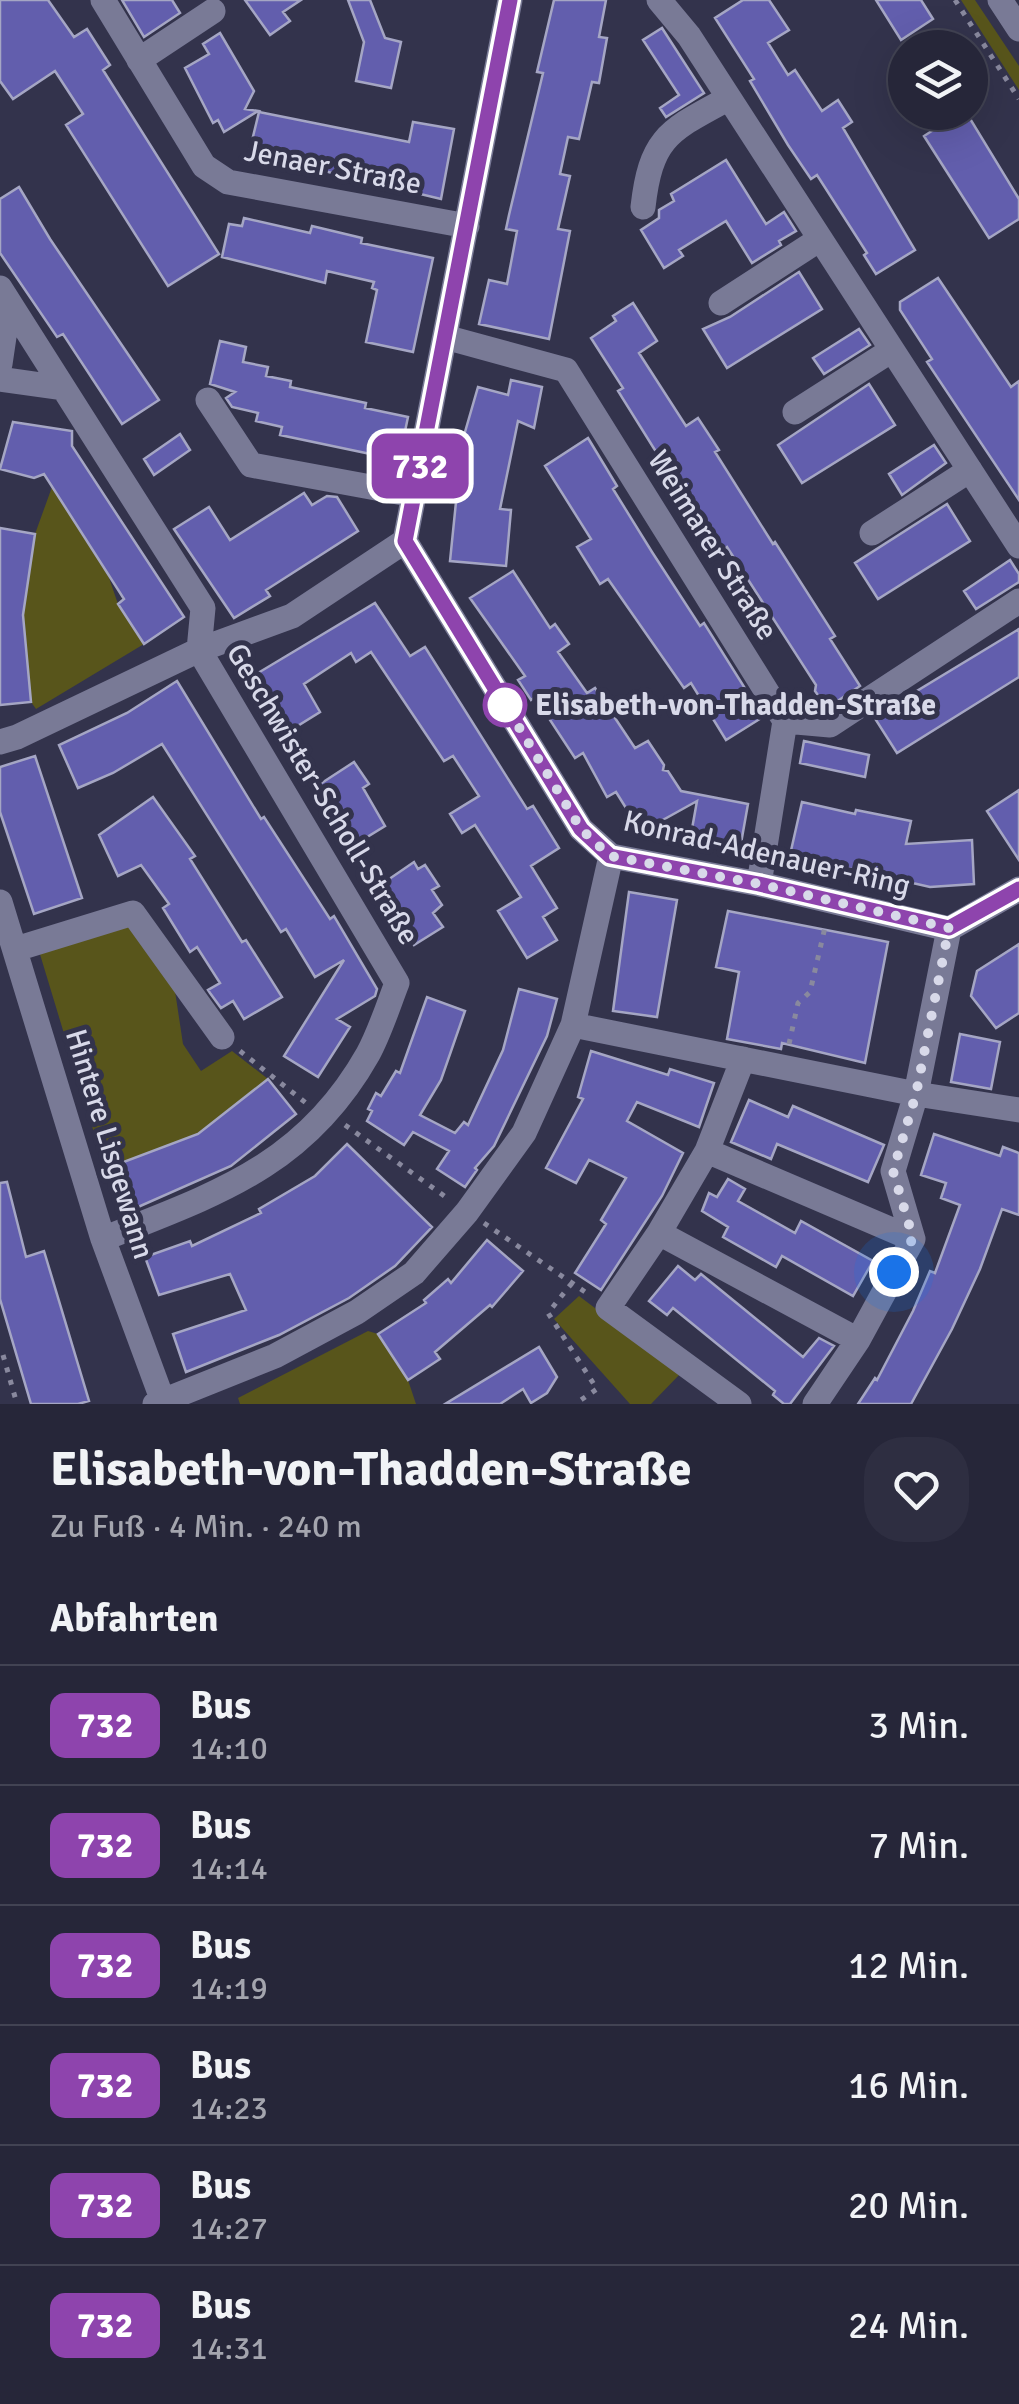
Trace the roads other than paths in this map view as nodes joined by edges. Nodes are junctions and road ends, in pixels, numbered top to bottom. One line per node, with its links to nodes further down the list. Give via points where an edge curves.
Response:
1 (103, 0): 7 (street, Jenaer Straße)
2 (510, 0): 10 (street)
3 (659, 0): 8 (street)
4 (1000, 0): 6 (street)
5 (214, 11): 7 (street)
6 (1019, 29)
7 (139, 60): 10 (street, Jenaer Straße, via 204,166 228,182)
8 (729, 98): 9 (street, via 668,132); 11 (street)
9 (643, 207)
10 (467, 226): 14 (street)
11 (820, 239): 13 (street); 15 (street)
12 (5, 296): 16 (street, Geschwister-Scholl-Straße); 18 (street, Geschwister-Scholl-Straße)
13 (721, 303)
14 (445, 336): 22 (street); 28 (street, Weimarer Straße, via 566,370)
15 (892, 350): 20 (street); 21 (street)
16 (0, 364)
17 (0, 379): 18 (street)
18 (64, 388): 27 (street, Geschwister-Scholl-Straße, via 203,608)
19 (208, 400): 22 (street, via 251,464)
20 (795, 412)
21 (970, 470): 23 (street); 25 (street)
22 (414, 495): 24 (street)
23 (872, 533)
24 (405, 541): 27 (street, via 292,616); 30 (street, Konrad-Adenauer-Ring, via 581,829)
25 (1019, 546)
26 (1019, 601): 28 (street, via 830,724)
27 (200, 650): 29 (street); 43 (street, Geschwister-Scholl-Straße, via 397,982 369,1052 329,1114 294,1147 196,1202)
28 (785, 721): 31 (street)
29 (0, 742)
30 (610, 856): 31 (street, Konrad-Adenauer-Ring); 36 (street)
31 (759, 884): 34 (street, Konrad-Adenauer-Ring)
32 (1019, 889): 34 (street)
33 (0, 902): 35 (street, Hintere Lisgewann)
34 (949, 928): 39 (street)
35 (16, 950): 37 (street, via 133,913); 43 (street, Hintere Lisgewann)
36 (573, 1026): 38 (street); 46 (street, via 524,1133 414,1272 275,1356)
37 (222, 1038)
38 (743, 1060): 39 (street); 41 (street)
39 (916, 1094): 40 (street); 44 (street, via 893,1171)
40 (1019, 1110)
41 (707, 1151): 42 (street); 44 (street)
42 (659, 1233): 45 (street); 47 (street, via 608,1308)
43 (103, 1238): 46 (street, Hintere Lisgewann)
44 (913, 1238): 45 (street)
45 (858, 1340): 48 (street)
46 (161, 1403)
47 (739, 1404)
48 (814, 1404)

